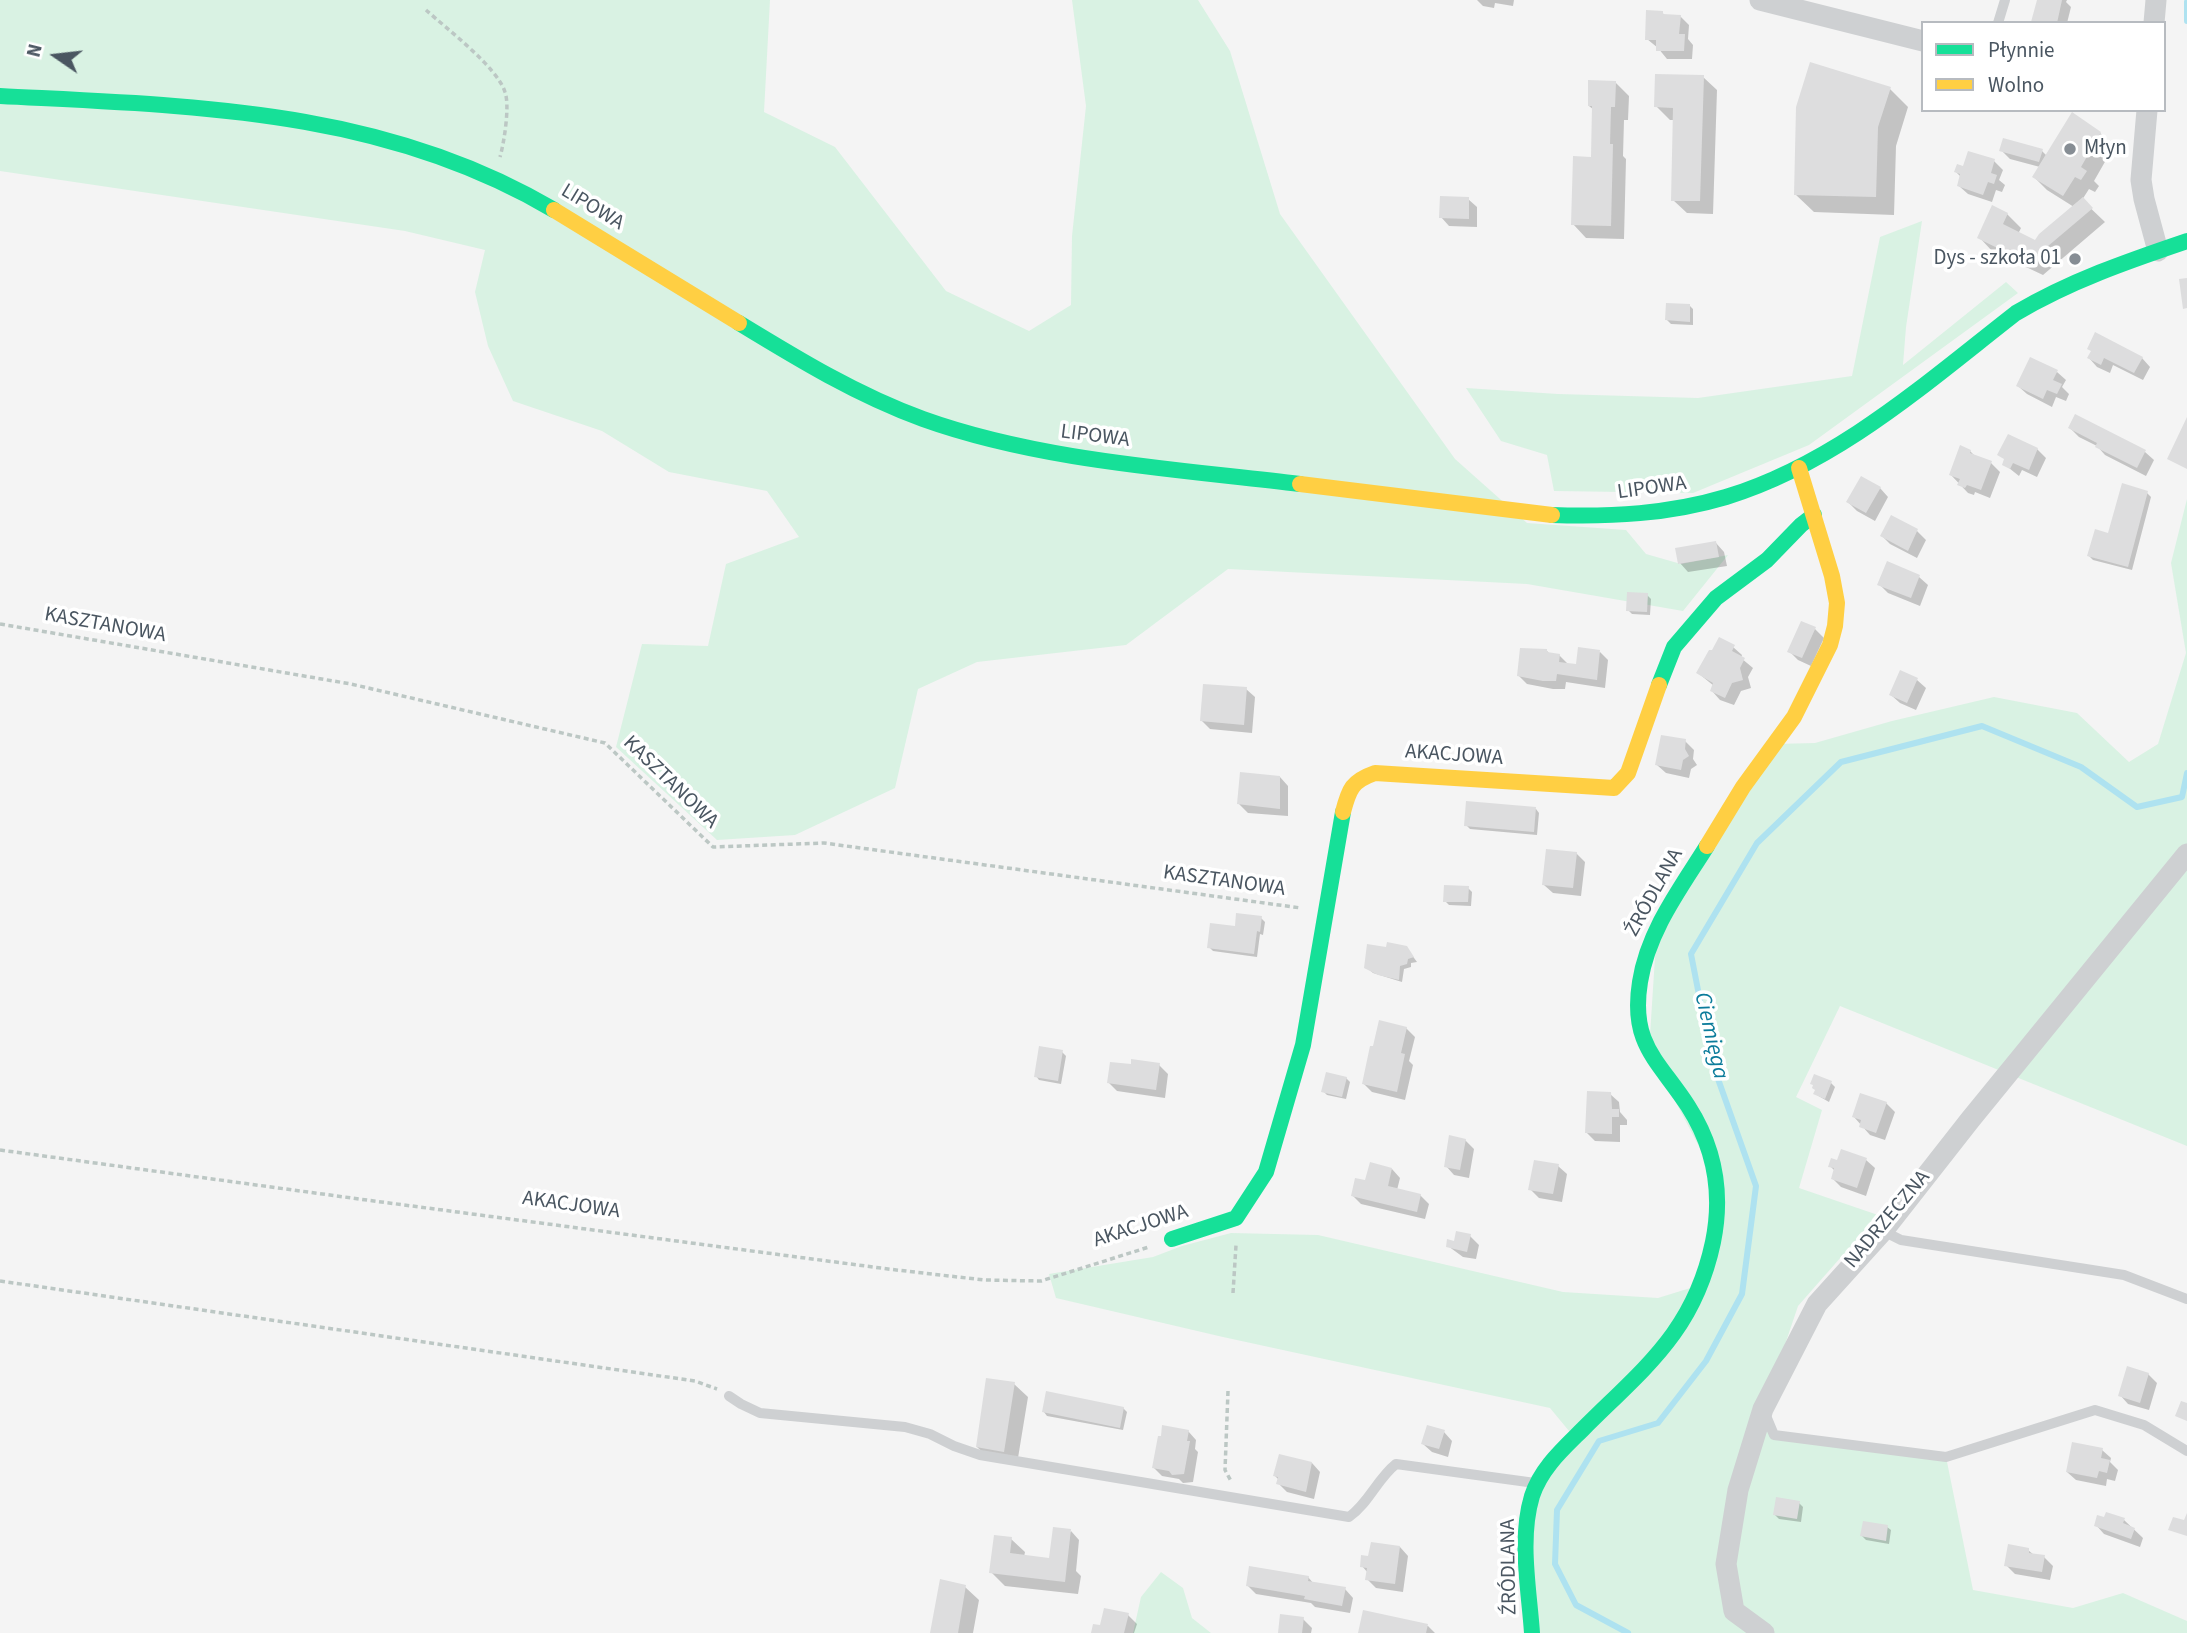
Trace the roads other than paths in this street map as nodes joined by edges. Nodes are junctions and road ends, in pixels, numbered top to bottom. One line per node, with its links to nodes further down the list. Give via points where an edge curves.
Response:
1 (1760, 0): 6 (street)
2 (2005, 0): 4 (lane)
3 (2156, 0): 5 (street)
4 (1998, 21)
5 (2154, 21)
6 (1921, 40)
7 (0, 96): 11 (street, LIPOWA, via 219,110 323,123 415,148 554,209 835,379 919,417 1016,447 1569,516 1628,516 1690,507 1751,489)
8 (2147, 112): 10 (street, via 2141,180)
9 (2187, 241): 10 (street, LIPOWA)
10 (2158, 251): 11 (street, LIPOWA, via 2072,283 2016,313 1863,428)
11 (1799, 468): 12 (street, ŹRÓDLANA)
12 (1814, 515): 15 (street, AKACJOWA, via 1767,560 1716,598 1674,647 1628,773 1614,788 1375,773 1356,779 1343,810 1303,1045 1266,1172 1236,1218); 20 (street, ŹRÓDLANA, via 1837,603 1830,645 1794,717 1743,787 1657,926 1646,951 1637,998 1643,1039 1688,1106 1714,1162 1717,1204 1709,1258 1690,1310 1662,1350 1550,1463)
13 (2187, 854): 14 (street, NADRZECZNA)
14 (1882, 1231): 16 (lane, via 1901,1240 2124,1275); 18 (street, NADRZECZNA, via 1817,1304)
15 (1172, 1240)
16 (2187, 1299)
17 (729, 1396): 20 (lane, via 760,1413 905,1427 980,1455 1349,1517 1396,1464)
18 (1763, 1409): 19 (lane, via 1774,1435 1946,1457 2095,1410 2144,1425); 22 (street, NADRZECZNA, via 1738,1490 1726,1564 1734,1611)
19 (2187, 1451)
20 (1538, 1483): 21 (street, ŹRÓDLANA, via 1531,1498 1526,1545)
21 (1532, 1633)
22 (1764, 1633)

